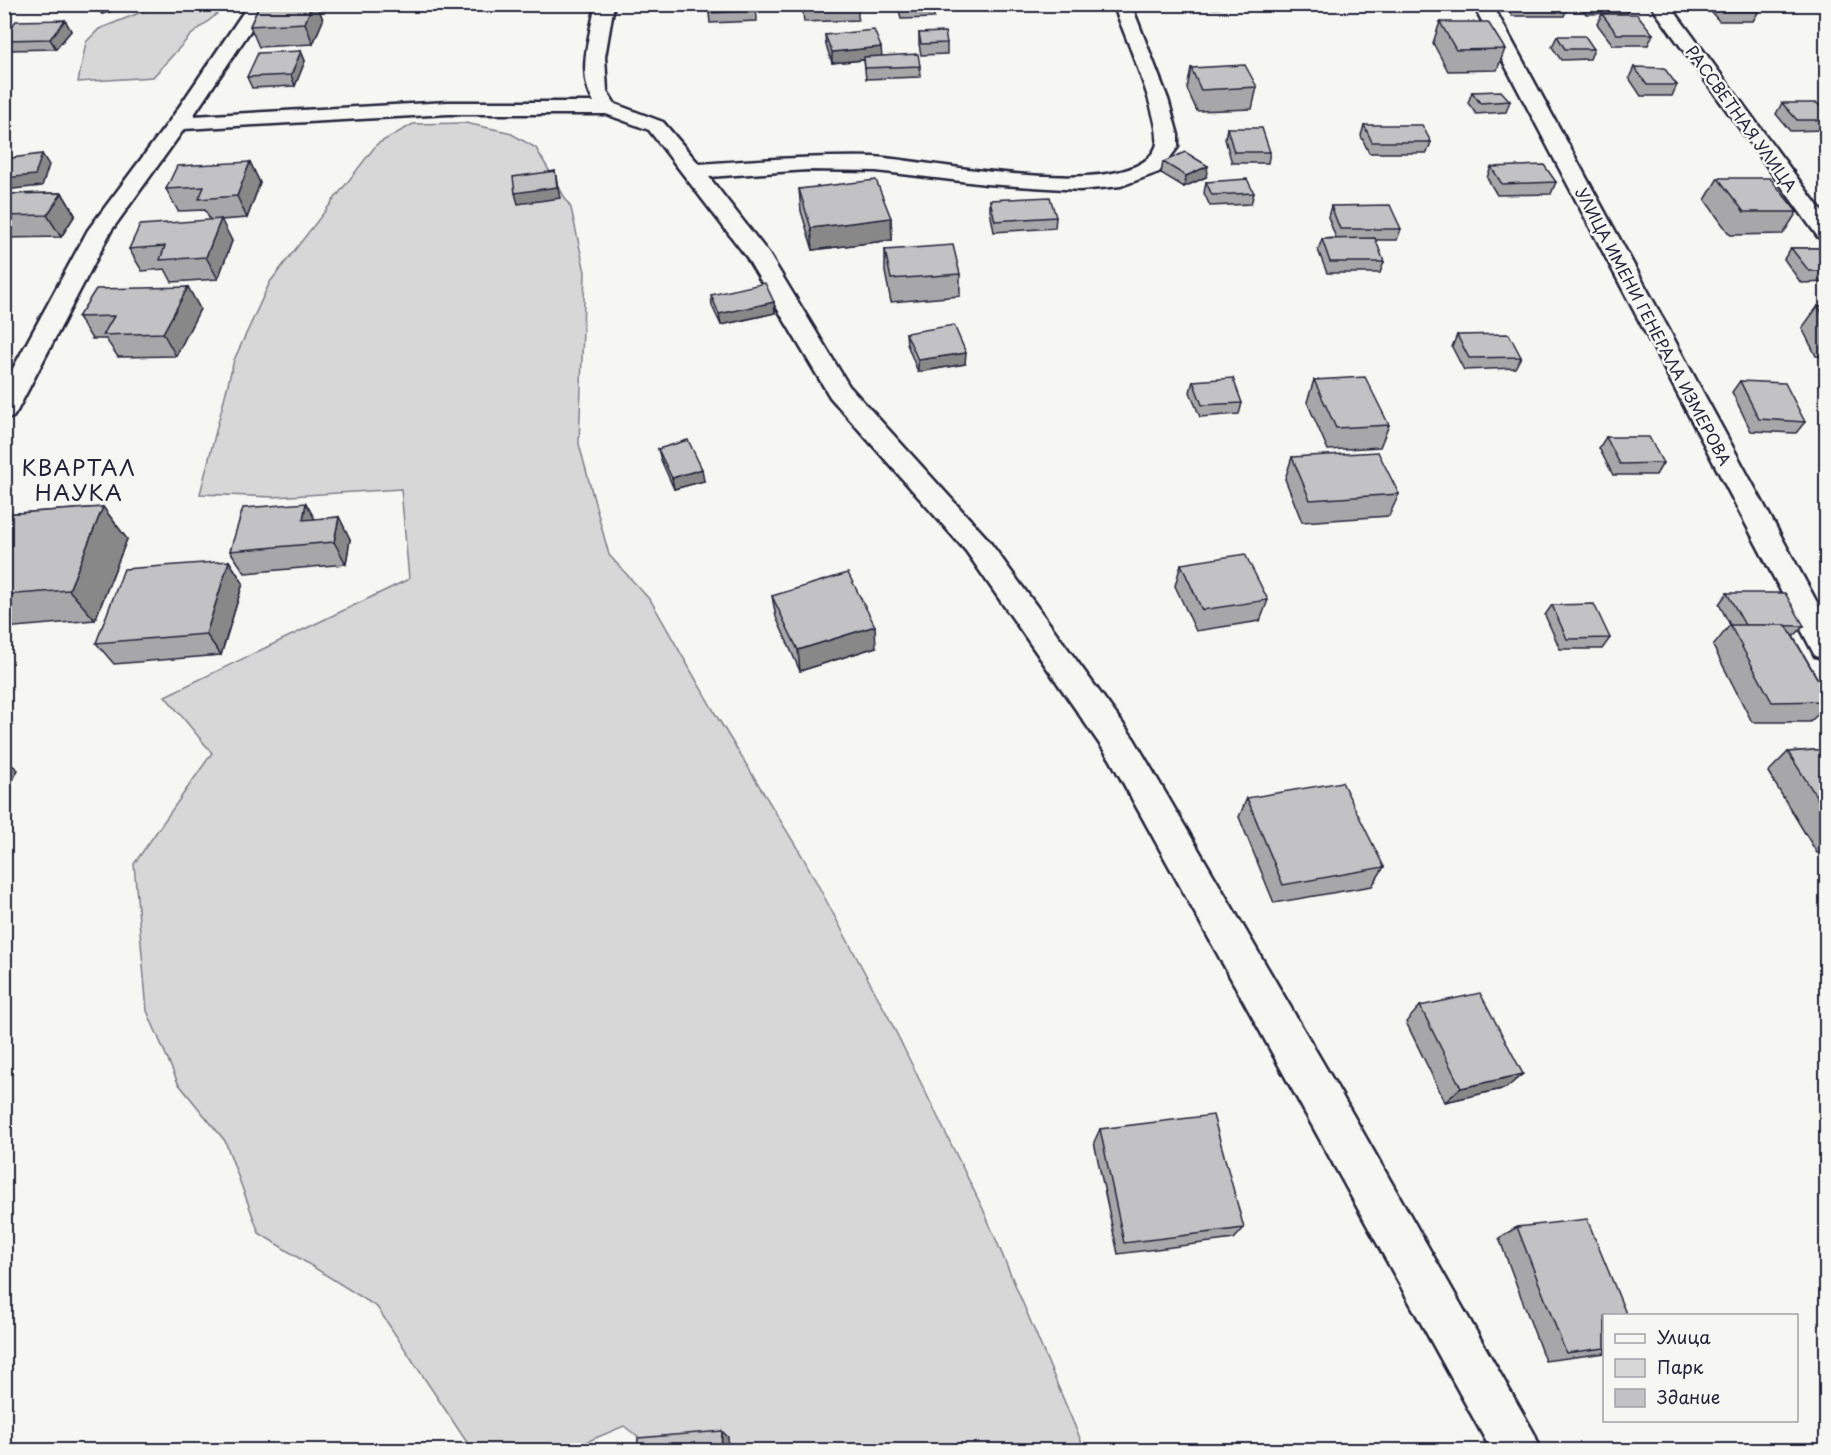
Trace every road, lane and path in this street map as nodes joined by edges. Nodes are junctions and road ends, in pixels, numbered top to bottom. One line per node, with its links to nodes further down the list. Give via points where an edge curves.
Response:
1 (259, 4): 7 (street)
2 (605, 4): 6 (street, via 595,57 597,91)
3 (1122, 4): 8 (street, via 1164,124 1167,147 1155,167 1119,181 1072,184 877,164)
4 (1482, 4): 11 (street, УЛИЦА ИМЕНИ ГЕНЕРАЛА ИЗМЕРОВА)
5 (1659, 4): 9 (street, РАССВЕТНАЯ УЛИЦА)
6 (608, 108): 7 (street, via 448,108); 8 (street, via 656,126)
7 (178, 123): 10 (street, via 100,230)
8 (694, 171): 12 (street, via 757,254 839,391 976,543 1122,749)
9 (1827, 232)
10 (4, 411)
11 (1827, 647)
12 (1517, 1450)

